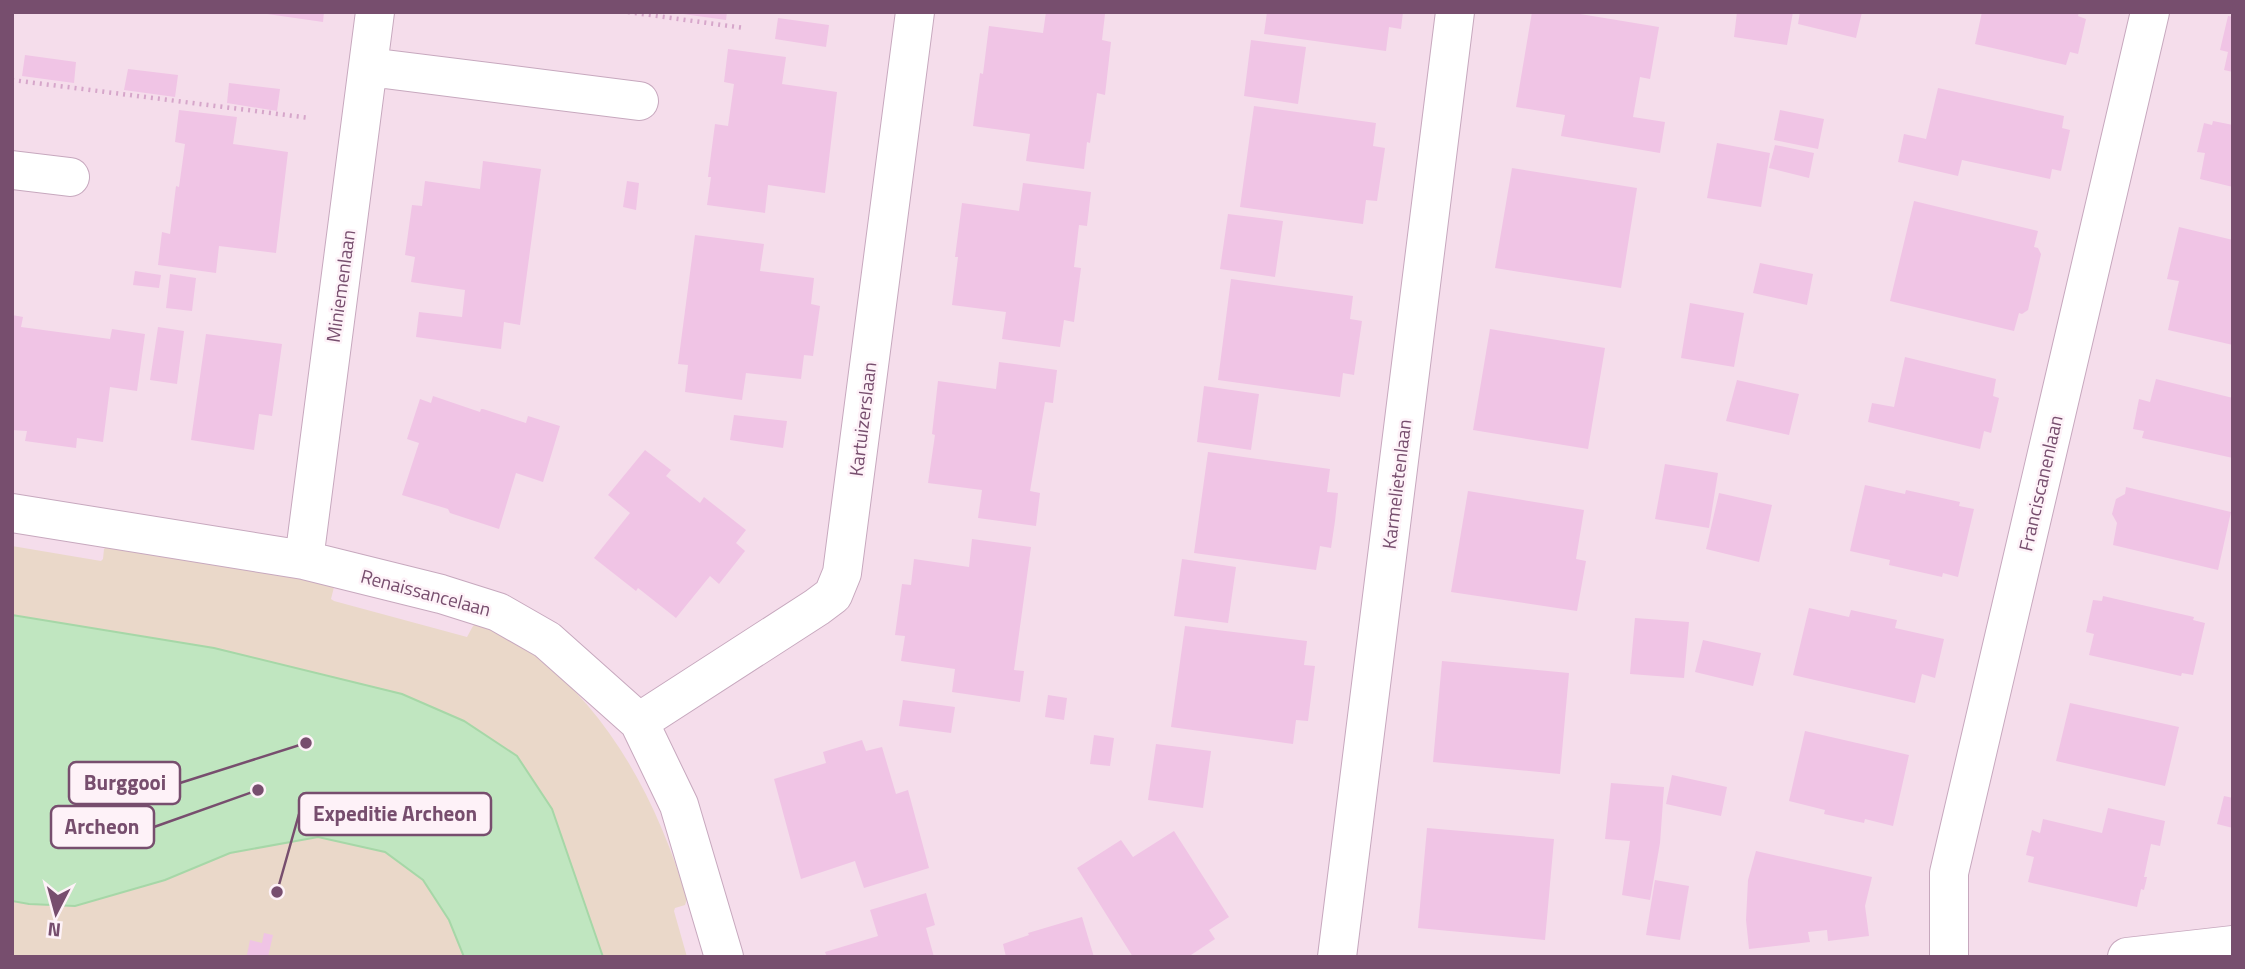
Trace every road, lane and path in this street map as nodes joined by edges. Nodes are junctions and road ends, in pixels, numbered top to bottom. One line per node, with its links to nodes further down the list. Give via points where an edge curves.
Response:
1 (375, 12): 7 (street, Miniemenlaan)
2 (628, 12): 6 (path)
3 (915, 12): 15 (street, Kartuizerslaan, via 842,573 833,595 817,607)
4 (1455, 12): 18 (street, Karmelietenlaan)
5 (2150, 12): 19 (street, Franciscanenlaan, via 1949,873)
6 (744, 28)
7 (369, 67): 9 (street); 10 (street, Miniemenlaan)
8 (12, 80): 10 (path)
9 (639, 101)
10 (361, 124): 14 (street, Miniemenlaan)
11 (12, 170): 12 (street)
12 (70, 177)
13 (12, 513): 14 (street, Renaissancelaan)
14 (304, 560): 15 (street, Renaissancelaan, via 498,612 547,640)
15 (639, 722): 17 (street, Renaissancelaan, via 679,804)
16 (2233, 945): 20 (street)
17 (724, 957)
18 (1337, 957)
19 (1949, 957)
20 (2127, 957)

